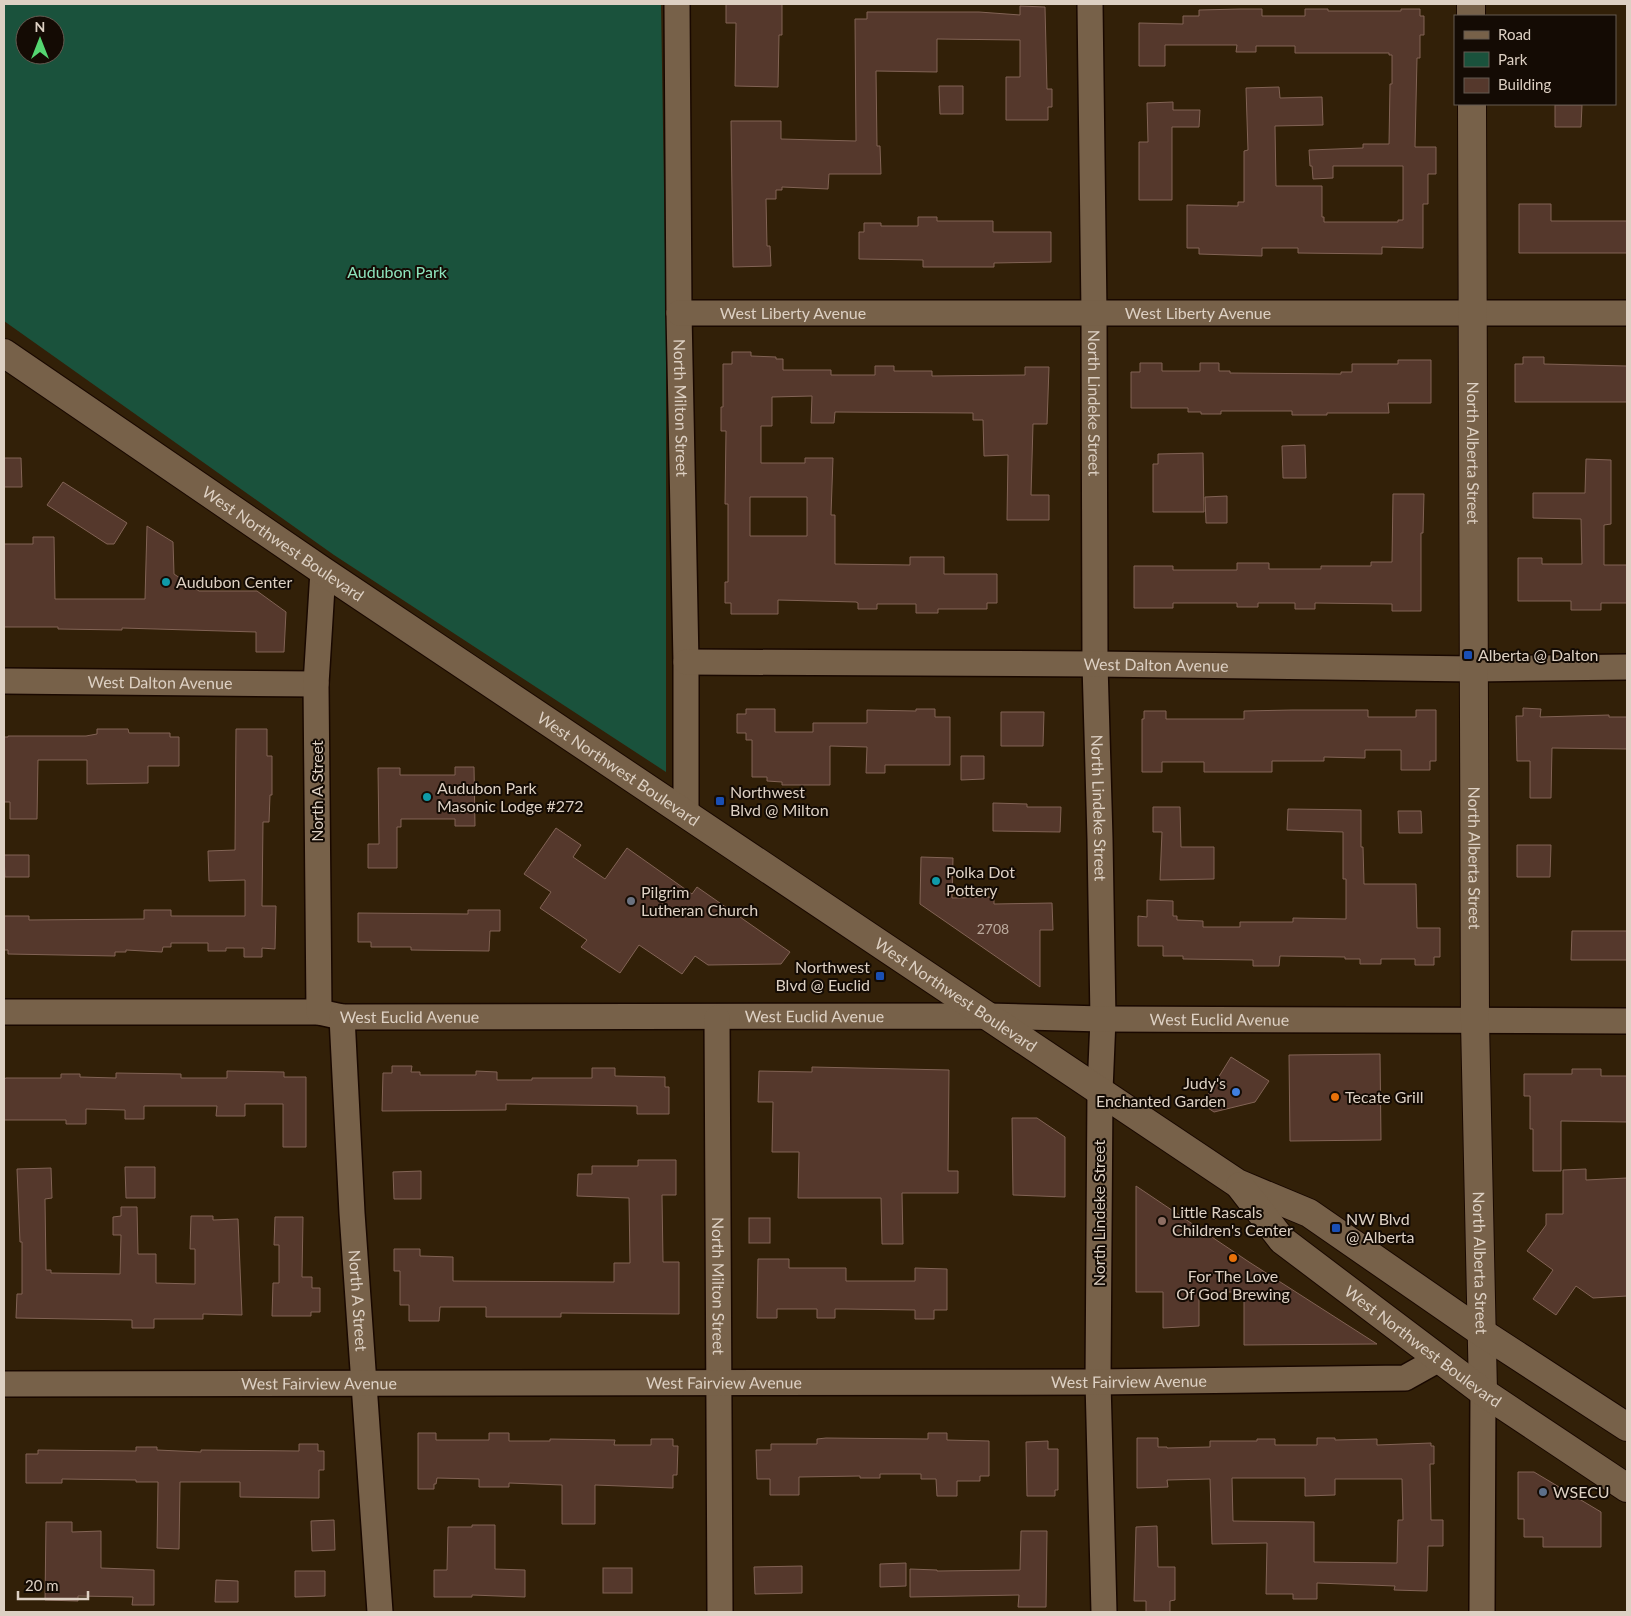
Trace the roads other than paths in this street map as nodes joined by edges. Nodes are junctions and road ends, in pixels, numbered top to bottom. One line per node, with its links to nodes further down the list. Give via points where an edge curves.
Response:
1 (677, 4): 4 (street, North Milton Street)
2 (1090, 4): 7 (street, North Lindeke Street)
3 (1472, 105): 5 (main road, North Alberta Street)
4 (679, 312): 7 (street, West Liberty Avenue); 10 (street, North Milton Street)
5 (1472, 312): 6 (street, West Liberty Avenue); 7 (street, West Liberty Avenue); 13 (main road, North Alberta Street)
6 (1627, 312)
7 (1094, 313): 11 (street, North Lindeke Street)
8 (4, 353): 9 (main road, West Northwest Boulevard)
9 (323, 571): 15 (street, North A Street); 16 (main road, West Northwest Boulevard)
10 (686, 662): 11 (street, West Dalton Avenue); 16 (street, North Milton Street)
11 (1095, 664): 13 (street, West Dalton Avenue); 21 (street, North Lindeke Street)
12 (1627, 667): 13 (street, West Dalton Avenue)
13 (1474, 669): 23 (main road, North Alberta Street)
14 (4, 682): 15 (street, West Dalton Avenue)
15 (316, 684): 18 (street, North A Street)
16 (686, 813): 19 (main road, West Northwest Boulevard)
17 (4, 1012): 18 (street, West Euclid Avenue)
18 (330, 1015): 20 (street, West Euclid Avenue); 30 (street, North A Street, via 352,1213)
19 (987, 1016): 20 (street, West Euclid Avenue); 21 (street, West Euclid Avenue); 24 (main road, West Northwest Boulevard)
20 (717, 1018): 31 (street, North Milton Street)
21 (1103, 1019): 23 (street, West Euclid Avenue); 24 (street, North Lindeke Street)
22 (1627, 1021): 23 (street, West Euclid Avenue)
23 (1475, 1022): 26 (main road, North Alberta Street)
24 (1100, 1090): 25 (main road, West Northwest Boulevard); 28 (street, North Lindeke Street)
25 (1237, 1182): 26 (main road, West Northwest Boulevard, via 1309,1214); 27 (main road, West Northwest Boulevard, via 1282,1240)
26 (1481, 1332): 32 (main road, North Alberta Street); 33 (main road, West Northwest Boulevard)
27 (1439, 1359): 28 (street, West Fairview Avenue, via 1405,1378); 32 (main road, West Northwest Boulevard)
28 (1098, 1382): 31 (street, West Fairview Avenue); 37 (street, North Lindeke Street)
29 (4, 1384): 30 (street, West Fairview Avenue)
30 (364, 1384): 31 (street, West Fairview Avenue); 35 (street, North A Street)
31 (718, 1384): 36 (street, North Milton Street)
32 (1483, 1392): 34 (main road, West Northwest Boulevard); 38 (street, North Alberta Street)
33 (1626, 1424)
34 (1627, 1488)
35 (380, 1612)
36 (720, 1612)
37 (1104, 1612)
38 (1482, 1612)

